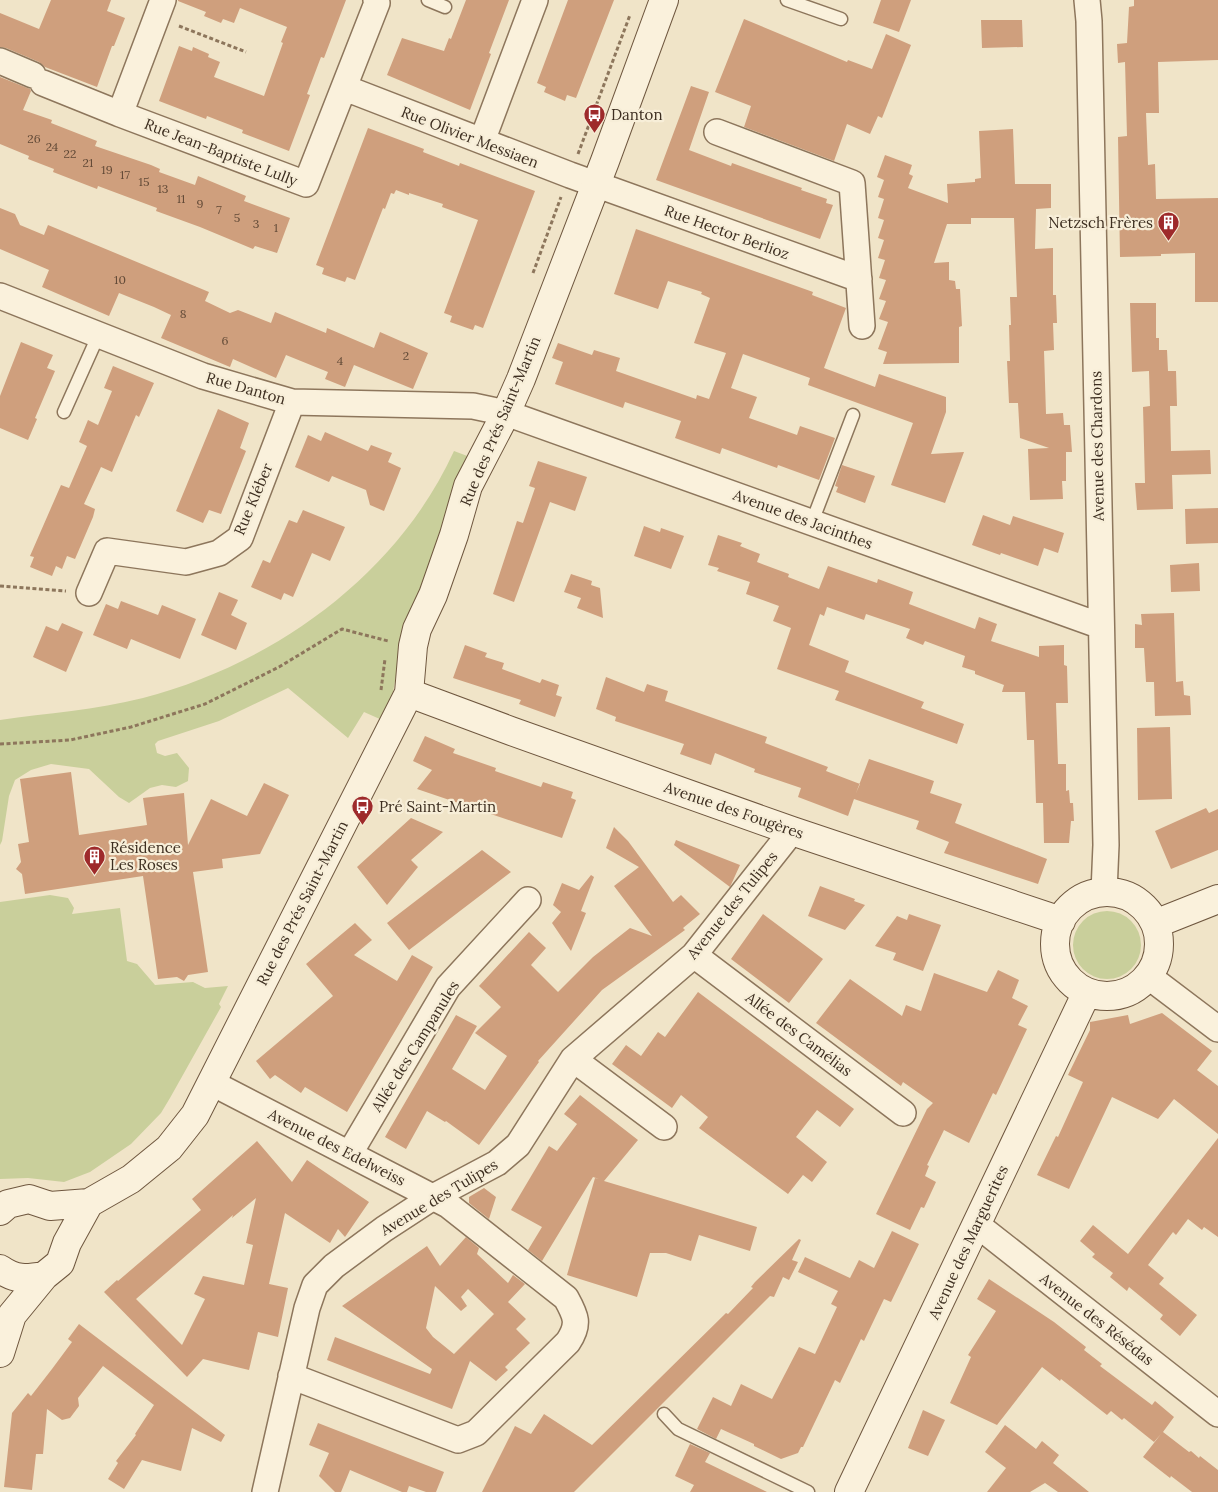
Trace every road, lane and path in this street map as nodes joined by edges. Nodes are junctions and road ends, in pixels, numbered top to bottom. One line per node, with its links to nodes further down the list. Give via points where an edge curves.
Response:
1 (376, 0): 13 (street, Rue Jean-Baptiste Lully)
2 (428, 0): 7 (lane)
3 (536, 0): 16 (street)
4 (664, 0): 18 (street, Rue des Prés Saint-Martin)
5 (787, 0): 10 (lane)
6 (1087, 0): 31 (street, Avenue des Chardons)
7 (445, 7)
8 (159, 8): 11 (path); 14 (street)
9 (632, 9): 17 (path)
10 (841, 19)
11 (246, 52)
12 (0, 61): 14 (street, Rue Jean-Baptiste Lully)
13 (345, 88): 14 (street, Rue Jean-Baptiste Lully, via 306,184); 16 (street, Rue Olivier Messiaen)
14 (120, 114)
15 (717, 132): 19 (street, via 852,183)
16 (482, 141): 17 (street, Rue Olivier Messiaen)
17 (570, 175): 18 (street, Rue Olivier Messiaen); 20 (path)
18 (596, 184): 19 (street, Rue Hector Berlioz); 26 (street, Rue des Prés Saint-Martin)
19 (858, 279): 22 (street)
20 (530, 280)
21 (0, 296): 23 (street, Rue Danton)
22 (862, 326)
23 (98, 336): 24 (street, Rue Danton, via 203,376); 25 (lane)
24 (292, 402): 26 (street, Rue Danton, via 473,406); 30 (street, Rue Kléber, via 240,538 219,553 186,562 107,552)
25 (64, 412)
26 (506, 413): 28 (street, Avenue des Jacinthes); 34 (street, Rue des Prés Saint-Martin, via 468,486 454,535)
27 (853, 415): 28 (lane)
28 (812, 522): 31 (street, Avenue des Jacinthes)
29 (0, 586): 30 (path)
30 (90, 593)
31 (1101, 626): 39 (street, Avenue des Chardons, via 1106,845)
32 (390, 632): 33 (path)
33 (387, 641): 34 (path); 36 (path); 37 (path, via 342,629 279,667 205,704 70,740)
34 (413, 646): 35 (street, Rue des Prés Saint-Martin)
35 (408, 693): 38 (street, Avenue des Fougères); 49 (street, Rue des Prés Saint-Martin)
36 (377, 698)
37 (0, 744)
38 (792, 831): 42 (street, Avenue des Fougères); 44 (street, Avenue des Tulipes)
39 (1104, 892): 42 (street, via 1078,901); 43 (street, via 1135,900)
40 (1218, 899): 43 (street)
41 (528, 900): 52 (street, Allée des Campanules, via 448,987)
42 (1061, 921): 46 (street, via 1056,937 1056,954 1062,970)
43 (1156, 924): 45 (street, via 1159,951)
44 (694, 956): 48 (street, Avenue des Tulipes); 50 (street, Allée des Camélias)
45 (1148, 976): 46 (street, via 1136,988 1120,994 1104,996); 47 (street)
46 (1087, 992): 57 (street, Avenue des Marguerites)
47 (1218, 1029)
48 (573, 1059): 51 (street); 53 (street, Avenue des Tulipes, via 518,1145 497,1163)
49 (212, 1083): 52 (street, Avenue des Edelweiss); 54 (street, Rue des Prés Saint-Martin, via 195,1115 168,1148 131,1179)
50 (903, 1113)
51 (664, 1127)
52 (350, 1154): 53 (street, Avenue des Edelweiss)
53 (433, 1197): 64 (street, Avenue des Tulipes, via 334,1266 315,1285); 64 (street, Avenue des Edelweiss, via 448,1205 566,1298 576,1320 576,1331 568,1342 476,1433 458,1440)
54 (89, 1203): 56 (street, Rue des Prés Saint-Martin); 58 (street)
55 (3, 1206): 56 (street, Rue des Prés Saint-Martin, via 30,1199)
56 (50, 1206): 58 (street, via 64,1223)
57 (976, 1224): 66 (street, Avenue des Résédas); 69 (street, Avenue des Marguerites)
58 (67, 1243): 61 (street, via 60,1263)
59 (0, 1268): 61 (street, via 8,1275 24,1280)
60 (0, 1275): 62 (street)
61 (44, 1276): 62 (street)
62 (12, 1315): 63 (street)
63 (0, 1353)
64 (291, 1376): 67 (street, Avenue des Tulipes)
65 (664, 1414): 68 (lane, via 678,1429)
66 (1218, 1414)
67 (265, 1492)
68 (808, 1492)
69 (849, 1492)

